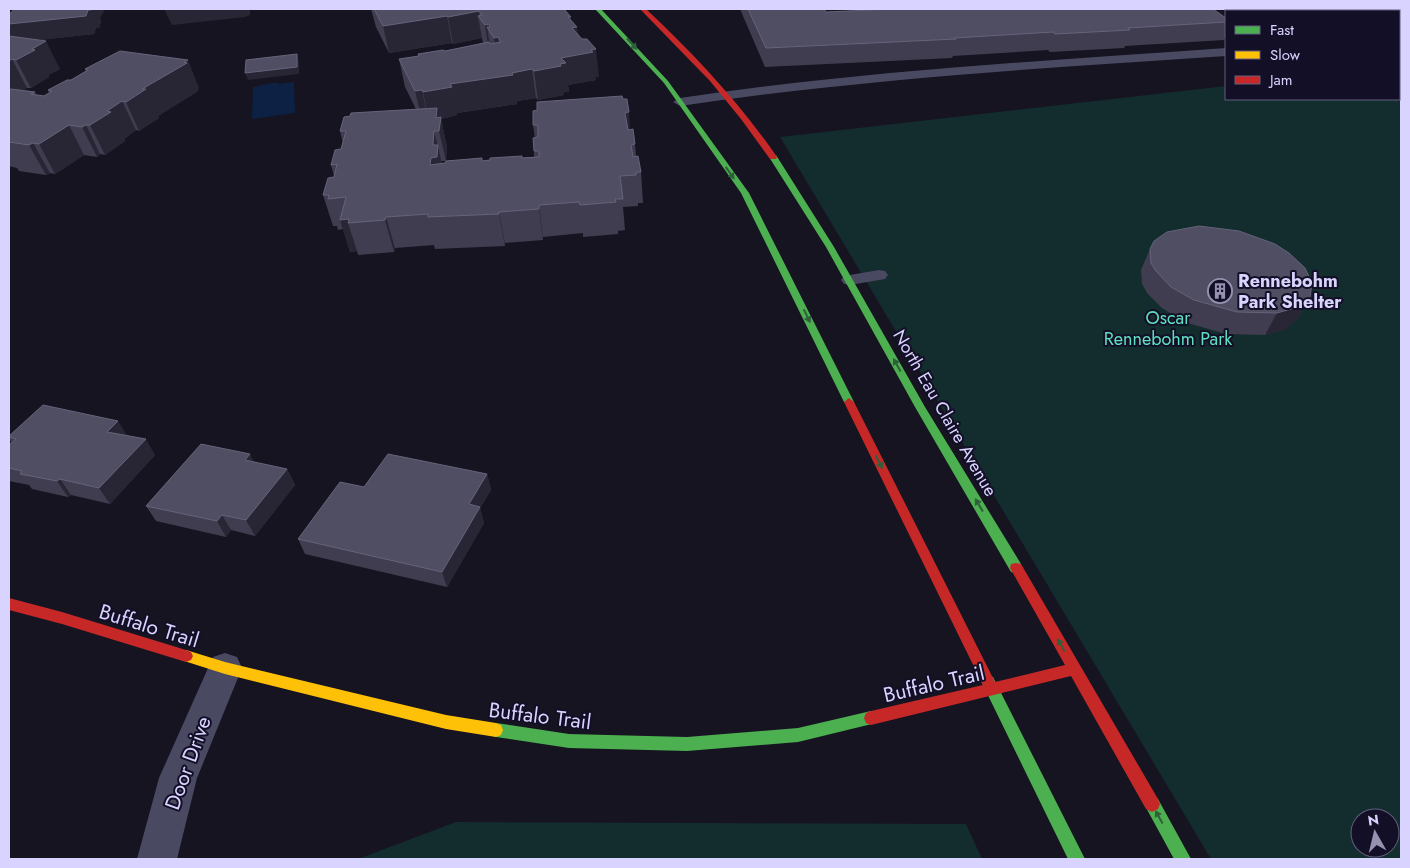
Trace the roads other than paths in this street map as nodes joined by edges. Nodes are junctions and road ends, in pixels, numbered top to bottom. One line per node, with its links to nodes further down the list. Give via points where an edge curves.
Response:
1 (598, 9): 5 (street, one-way to 5, via 652,64)
2 (643, 9): 4 (street, North Eau Claire Avenue, via 682,45)
3 (1225, 52): 4 (lane, via 863,78)
4 (726, 95): 5 (lane); 7 (street, North Eau Claire Avenue, via 786,176)
5 (680, 102): 11 (street, one-way to 11, via 744,193)
6 (879, 275): 7 (lane)
7 (850, 280): 10 (street, North Eau Claire Avenue, one-way to 7)
8 (9, 604): 9 (street, Buffalo Trail)
9 (225, 668): 11 (street, Buffalo Trail, via 446,722 569,741 687,744 798,735); 12 (street, Door Drive, via 178,778)
10 (1075, 669): 11 (street, Buffalo Trail); 14 (street, North Eau Claire Avenue, one-way to 10)
11 (993, 690): 13 (street)
12 (157, 859)
13 (1077, 859)
14 (1183, 859)

